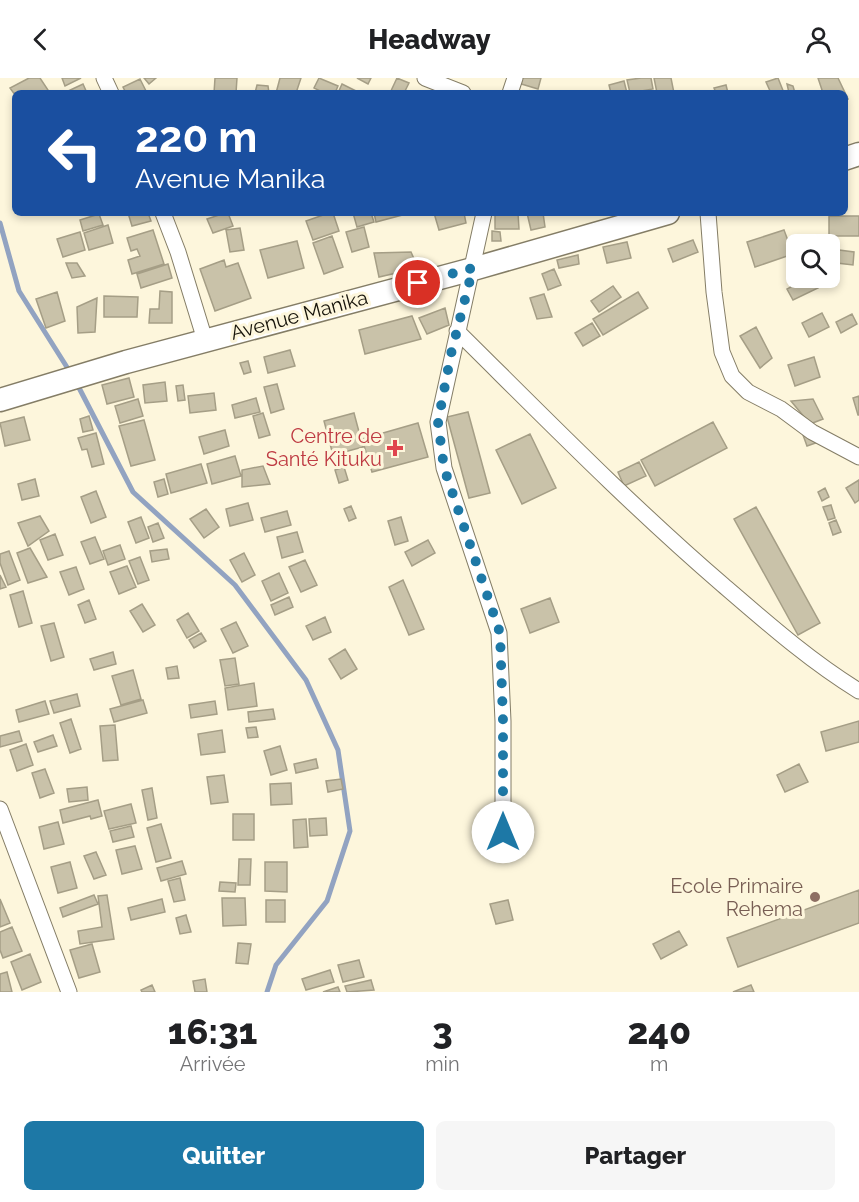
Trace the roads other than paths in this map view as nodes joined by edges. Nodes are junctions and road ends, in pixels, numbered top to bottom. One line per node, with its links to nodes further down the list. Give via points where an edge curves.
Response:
1 (425, 78): 2 (street)
2 (455, 90)
3 (164, 216): 9 (street)
4 (483, 216): 7 (street)
5 (657, 216): 7 (street, Avenue Manika)
6 (708, 216): 11 (street, via 722,352 732,376 748,392)
7 (473, 268): 8 (street); 9 (street, Avenue Manika)
8 (457, 331): 12 (street, via 677,545 832,674); 14 (street, via 438,422 444,468 500,633)
9 (206, 340): 10 (street, Avenue Manika)
10 (0, 400)
11 (859, 458)
12 (859, 691)
13 (0, 809): 15 (street)
14 (503, 854)
15 (69, 992)

